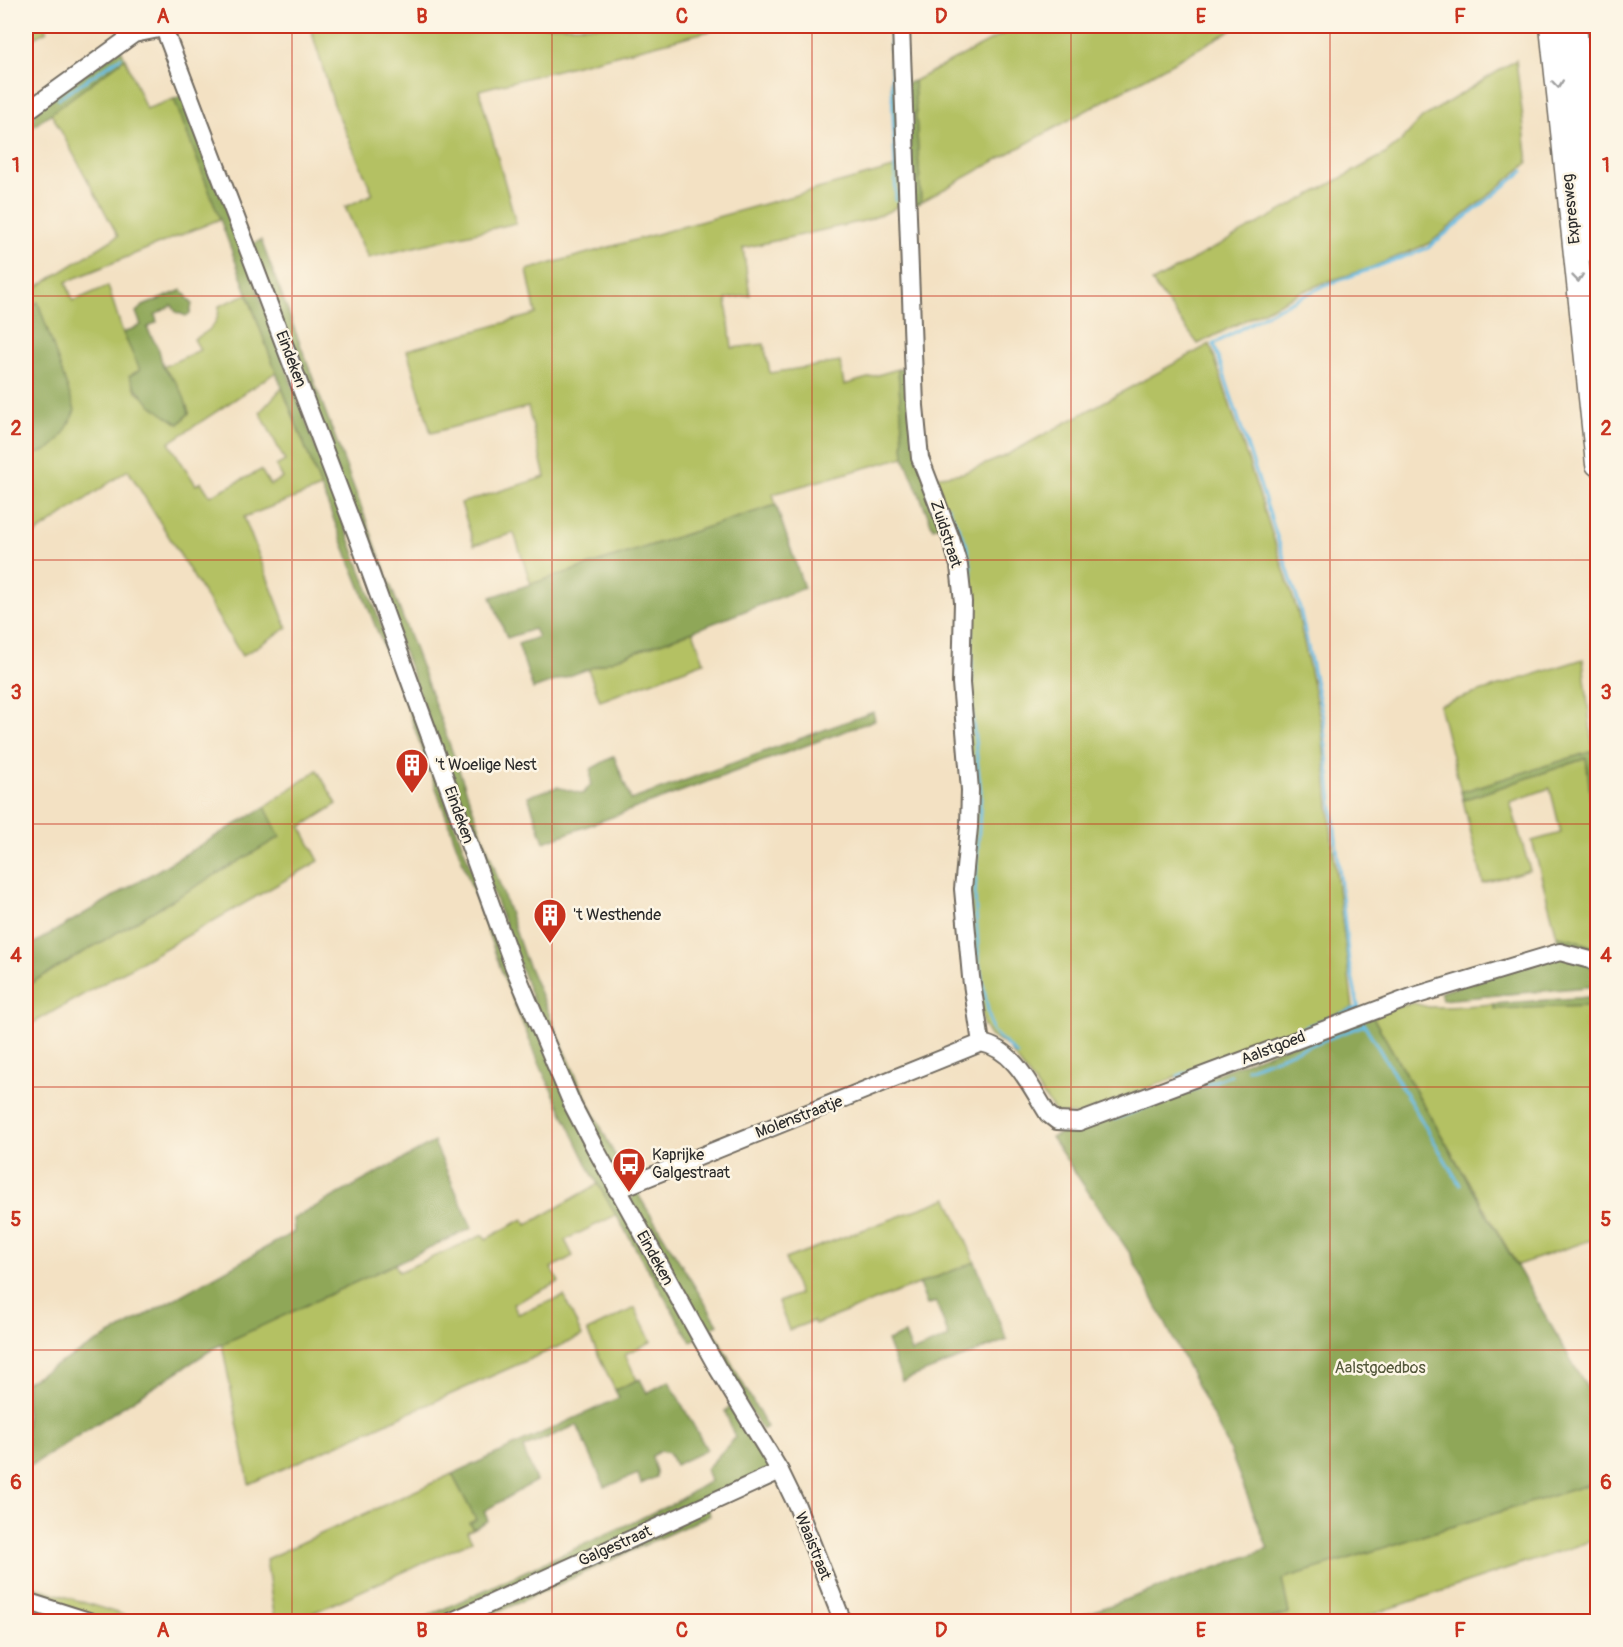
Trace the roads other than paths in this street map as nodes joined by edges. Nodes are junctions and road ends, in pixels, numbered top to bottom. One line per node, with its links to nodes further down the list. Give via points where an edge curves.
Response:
1 (165, 26): 5 (street); 11 (street, Eindeken, via 513,965 573,1106)
2 (901, 26): 10 (street, Zuidstraat, via 920,458 951,539 963,602 961,683 970,790 963,889)
3 (1552, 26): 8 (highway, Expresweg, one-way to 8)
4 (1574, 26): 7 (highway, Expresweg)
5 (141, 29): 6 (street)
6 (26, 112)
7 (1598, 253)
8 (1598, 464)
9 (1598, 962): 10 (street, Aalstgoed, via 1560,952 1365,1013 1079,1122 1057,1121 1048,1114 1008,1054)
10 (981, 1043): 11 (street, Molenstraatje)
11 (617, 1190): 12 (street, Eindeken)
12 (780, 1471): 15 (street, Galgestraat); 16 (street, Waaistraat)
13 (26, 1601): 14 (street)
14 (92, 1622)
15 (450, 1622)
16 (843, 1622)

